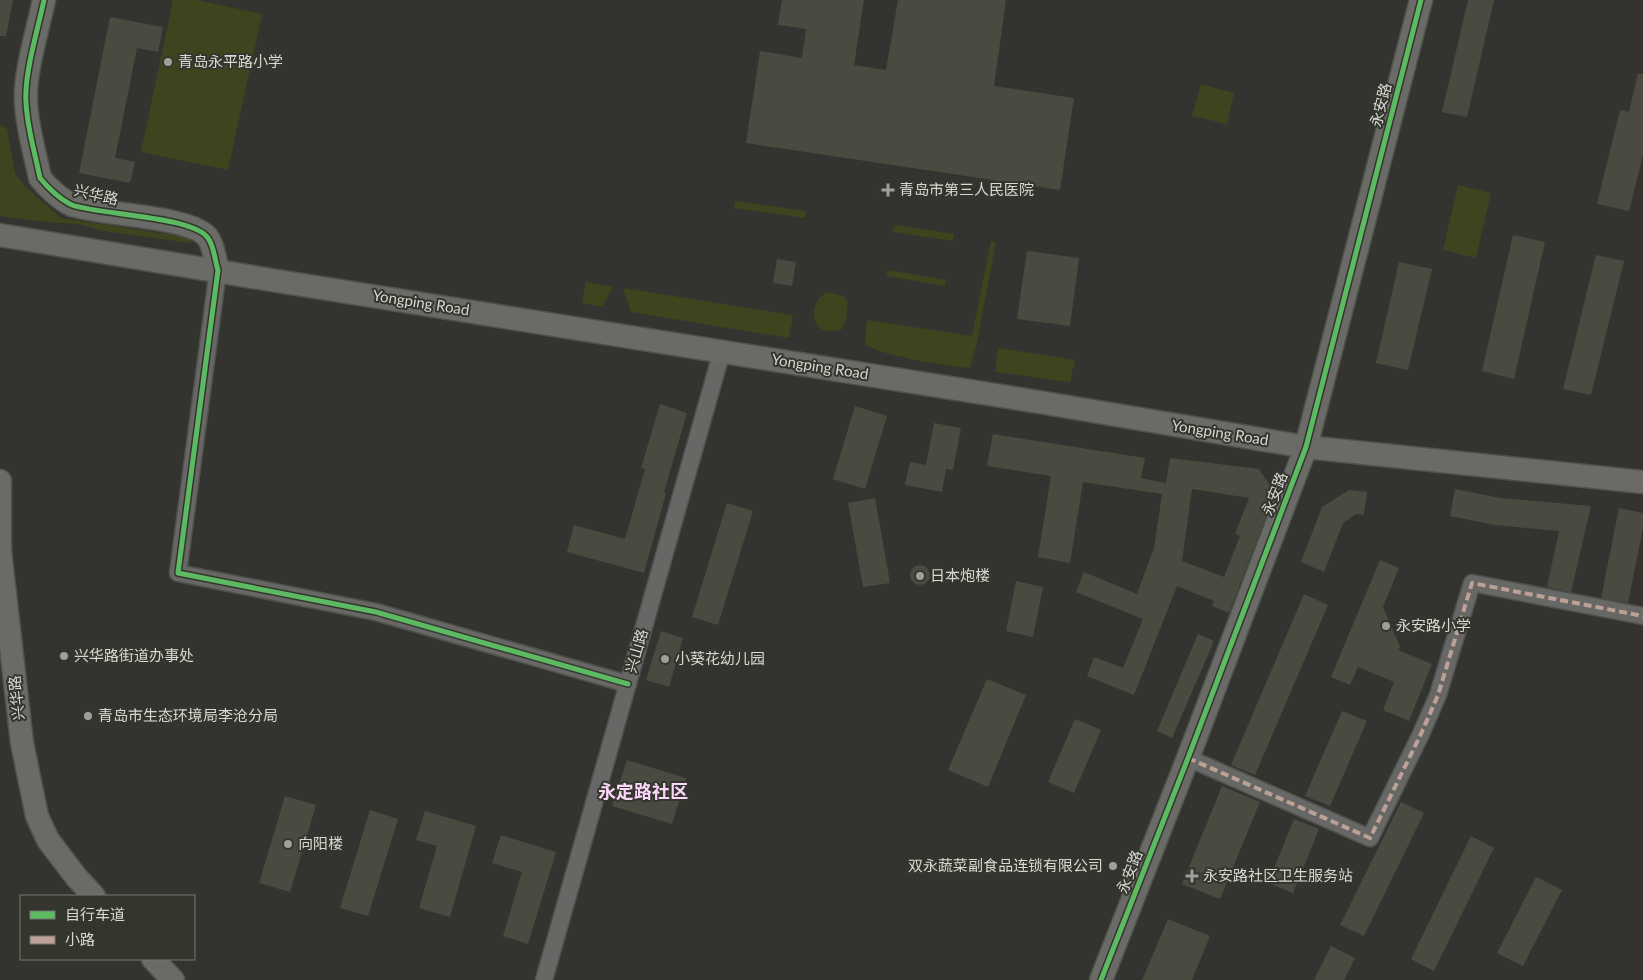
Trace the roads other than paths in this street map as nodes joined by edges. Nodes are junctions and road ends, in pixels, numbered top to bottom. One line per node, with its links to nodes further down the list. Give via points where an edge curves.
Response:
1 (44, 0): 4 (street, 兴华路, via 26,101 40,178 71,204 162,220 202,232 209,239)
2 (1421, 0): 6 (street, 永安路)
3 (0, 235): 4 (street, Yongping Road)
4 (218, 270): 5 (street, Yongping Road); 10 (street, via 178,573 376,612)
5 (722, 350): 6 (street, Yongping Road); 10 (street, 兴山路)
6 (1306, 447): 8 (street, Yongping Road); 11 (street, 永安路)
7 (0, 481): 12 (street, 兴华路, via 1,561 22,743 36,816 48,840)
8 (1643, 482)
9 (1643, 616): 11 (street, via 1472,583 1438,696 1370,838)
10 (628, 684): 15 (street, 兴山路)
11 (1188, 758): 16 (street, 永安路)
12 (93, 895)
13 (155, 960): 14 (street)
14 (174, 980)
15 (544, 980)
16 (1101, 980)

